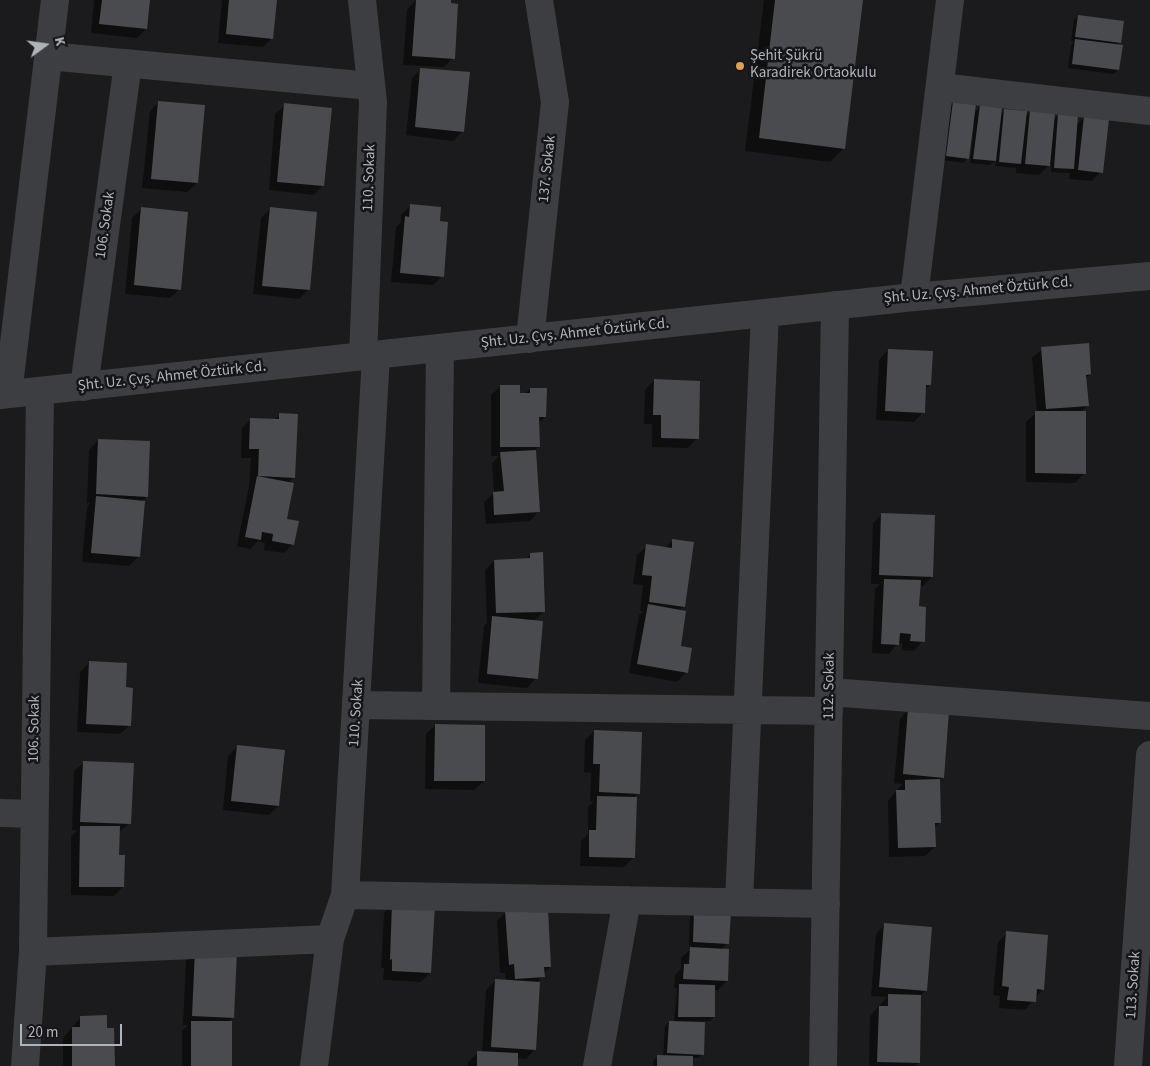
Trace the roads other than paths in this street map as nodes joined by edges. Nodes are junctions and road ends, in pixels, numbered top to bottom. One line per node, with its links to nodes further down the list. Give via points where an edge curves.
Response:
1 (54, 0): 5 (street)
2 (362, 0): 7 (street, 110. Sokak)
3 (539, 0): 14 (street, 137. Sokak, via 555,102)
4 (950, 0): 8 (street)
5 (48, 56): 6 (street); 19 (street)
6 (128, 63): 7 (street); 17 (street, 106. Sokak)
7 (372, 86): 16 (street, 110. Sokak)
8 (940, 87): 9 (street); 11 (street)
9 (1150, 112)
10 (1150, 276): 11 (street, Şht. Uz. Çvş. Ahmet Öztürk Cd.)
11 (914, 297): 12 (street, Şht. Uz. Çvş. Ahmet Öztürk Cd.)
12 (835, 306): 13 (street, Şht. Uz. Çvş. Ahmet Öztürk Cd.); 20 (street, 112. Sokak)
13 (765, 313): 14 (street, Şht. Uz. Çvş. Ahmet Öztürk Cd.); 23 (street)
14 (530, 339): 15 (street, Şht. Uz. Çvş. Ahmet Öztürk Cd.)
15 (440, 349): 16 (street, Şht. Uz. Çvş. Ahmet Öztürk Cd.); 22 (street)
16 (370, 356): 17 (street, Şht. Uz. Çvş. Ahmet Öztürk Cd.); 21 (street, 110. Sokak)
17 (84, 386): 18 (street, Şht. Uz. Çvş. Ahmet Öztürk Cd.)
18 (40, 391): 19 (street, Şht. Uz. Çvş. Ahmet Öztürk Cd.); 28 (street, 106. Sokak)
19 (4, 395)
20 (829, 701): 23 (street); 24 (street); 32 (street, 112. Sokak)
21 (358, 704): 22 (street); 29 (street, 110. Sokak)
22 (436, 706): 23 (street)
23 (747, 710): 31 (street)
24 (1150, 716)
25 (1150, 755): 26 (street, 113. Sokak)
26 (1150, 769): 39 (street, 113. Sokak)
27 (0, 813): 28 (street)
28 (34, 814): 34 (street, 106. Sokak)
29 (345, 895): 30 (street); 33 (street, 110. Sokak)
30 (627, 900): 31 (street); 37 (street)
31 (739, 902): 32 (street)
32 (826, 904): 38 (street, 112. Sokak)
33 (330, 939): 34 (street); 36 (street, 110. Sokak)
34 (33, 952): 35 (street, 106. Sokak)
35 (25, 1066)
36 (314, 1066)
37 (597, 1066)
38 (824, 1066)
39 (1128, 1066)

